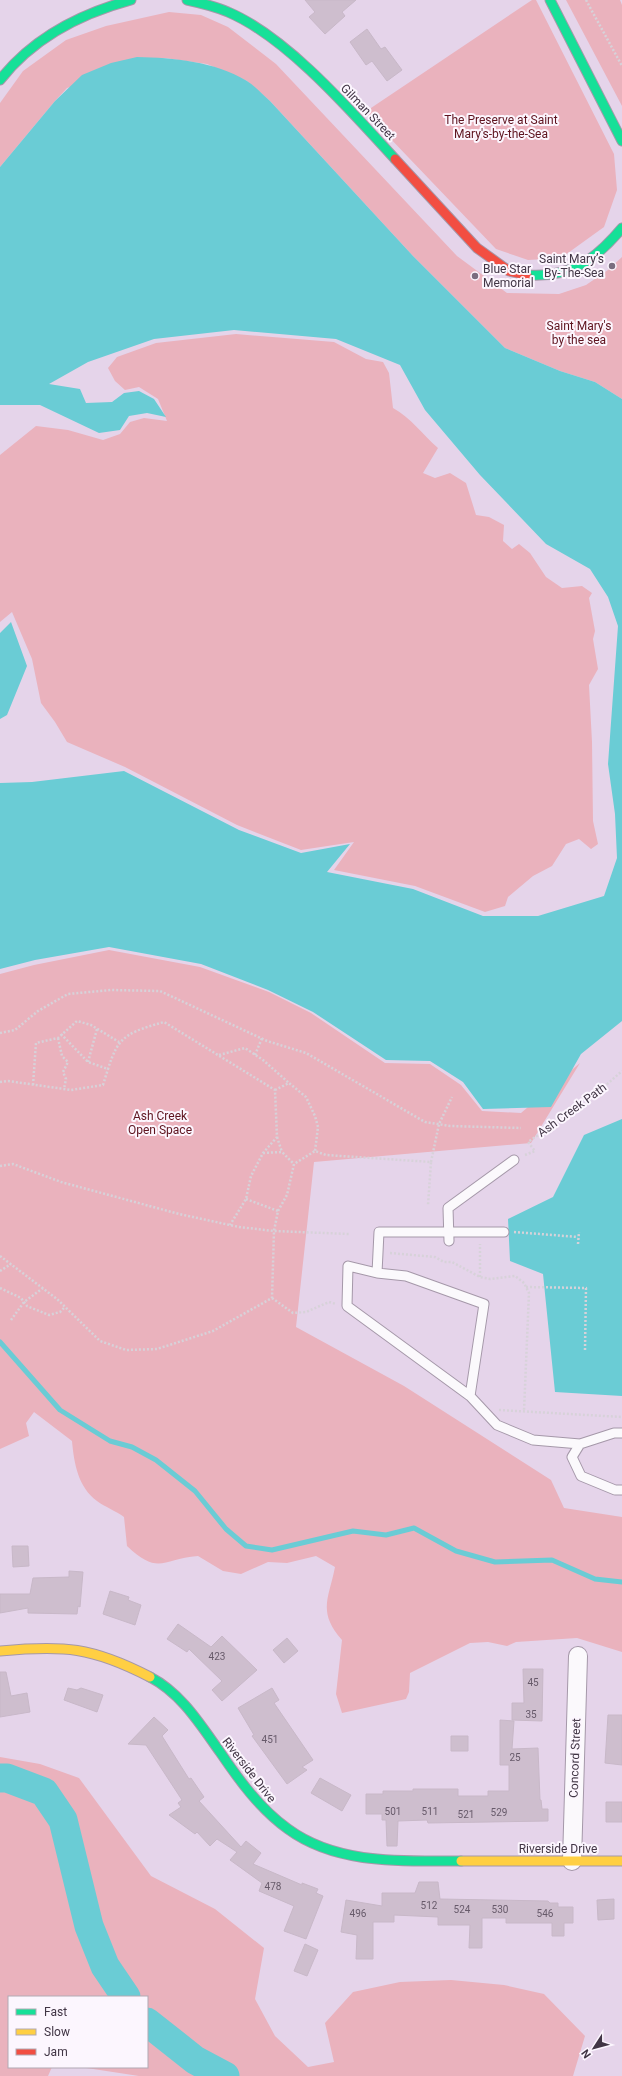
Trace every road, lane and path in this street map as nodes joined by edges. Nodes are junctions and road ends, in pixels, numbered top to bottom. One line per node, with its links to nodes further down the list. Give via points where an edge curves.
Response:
1 (131, 0): 6 (street, via 94,11 60,28)
2 (187, 0): 8 (street, Gilman Street, via 202,2 226,11 287,50 369,129 467,238 490,259 510,272 534,276 572,270 592,259)
3 (550, 0): 7 (street)
4 (586, 0): 5 (path)
5 (622, 66)
6 (3, 72)
7 (622, 141)
8 (622, 228)
9 (97, 1029): 11 (path, via 77,1021); 14 (path); 17 (path)
10 (0, 1033): 13 (path, via 14,1030 68,994 118,990 160,991)
11 (62, 1034): 12 (path); 17 (path)
12 (58, 1038): 22 (path, via 36,1043); 23 (path, via 62,1056 68,1062 63,1072 66,1080)
13 (262, 1038): 16 (path); 26 (path, via 306,1053 425,1122)
14 (119, 1042): 15 (path, via 137,1030 164,1022); 18 (path)
15 (218, 1055): 16 (path, via 244,1048); 24 (path)
16 (255, 1055): 21 (path)
17 (88, 1062): 18 (path)
18 (108, 1069): 23 (path, via 103,1085 88,1089)
19 (622, 1071): 32 (path, Ash Creek Path, via 588,1101 528,1142 535,1151)
20 (0, 1082): 22 (path)
21 (289, 1083): 24 (path); 29 (path, via 306,1097 315,1116 318,1126)
22 (33, 1085): 23 (path)
23 (64, 1089)
24 (275, 1090): 28 (path)
25 (452, 1097): 26 (path)
26 (439, 1124): 27 (path); 33 (path)
27 (522, 1128)
28 (277, 1137): 30 (path); 31 (path)
29 (315, 1151): 33 (path, via 326,1155); 34 (path)
30 (282, 1152): 31 (path); 34 (path)
31 (263, 1153): 36 (path, via 251,1176)
32 (514, 1160): 41 (lane, via 448,1208)
33 (431, 1162): 37 (path)
34 (294, 1164): 38 (path, via 287,1195)
35 (0, 1166): 39 (path, via 13,1164 62,1182)
36 (246, 1200): 38 (path); 39 (path)
37 (428, 1205)
38 (278, 1211): 40 (path)
39 (230, 1225): 40 (path)
40 (274, 1231): 44 (path); 57 (path)
41 (448, 1232): 42 (lane); 46 (lane); 52 (lane, via 379,1232)
42 (504, 1232): 45 (path)
43 (579, 1232): 45 (path)
44 (349, 1234)
45 (578, 1237): 48 (path)
46 (449, 1241)
47 (480, 1242): 53 (path)
48 (578, 1244)
49 (0, 1256): 50 (path)
50 (11, 1264): 51 (path); 56 (path)
51 (0, 1271)
52 (377, 1273): 59 (lane, via 348,1266); 63 (lane, via 406,1276 484,1304)
53 (480, 1277)
54 (526, 1287): 62 (path, via 586,1288)
55 (0, 1288): 58 (path)
56 (43, 1288): 58 (path); 60 (path)
57 (272, 1298): 59 (path, via 293,1313 306,1312 330,1302); 60 (path, via 213,1331 157,1349 126,1350 100,1341)
58 (24, 1302): 60 (path, via 27,1306 49,1315 60,1312); 61 (path)
59 (347, 1306): 63 (lane)
60 (65, 1307)
61 (11, 1320)
62 (584, 1350)
63 (470, 1396): 64 (lane)
64 (482, 1409): 65 (path); 67 (lane, via 497,1425 533,1440)
65 (622, 1417)
66 (622, 1433): 67 (lane, via 614,1433)
67 (580, 1444): 68 (lane, via 572,1457 581,1476 615,1490)
68 (622, 1490)
69 (0, 1651): 71 (street, Riverside Drive, via 63,1647 81,1649 116,1660 146,1675 172,1692 251,1794 282,1826 330,1850 365,1857 410,1861)
70 (578, 1656): 71 (street, Concord Street)
71 (572, 1861): 72 (street, Riverside Drive)
72 (622, 1861)

